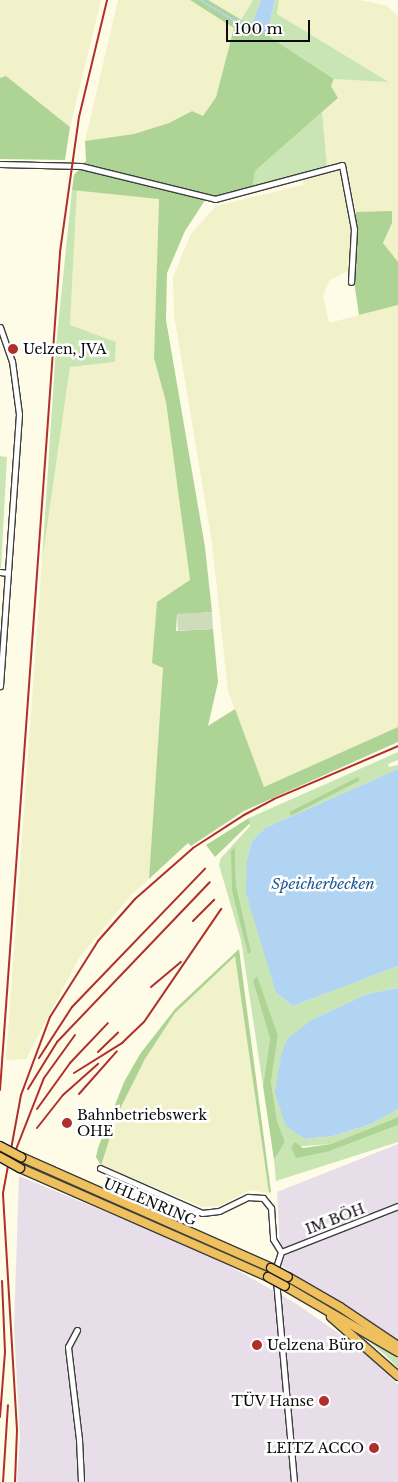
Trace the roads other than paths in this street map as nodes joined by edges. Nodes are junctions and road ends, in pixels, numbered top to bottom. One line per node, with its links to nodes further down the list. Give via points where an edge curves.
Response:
1 (0, 164): 2 (street, via 81,166 215,199 342,165 354,230)
2 (352, 282)
3 (0, 327): 5 (street, via 12,361 19,414)
4 (0, 572): 5 (street)
5 (8, 573): 6 (street)
6 (0, 686)
7 (0, 1146): 14 (highway, UHLENRING, bridge, via 271,1268 340,1307)
8 (0, 1157): 12 (highway, UHLENRING, bridge)
9 (100, 1168): 11 (street, via 202,1213 219,1211 248,1197 262,1198 271,1208 273,1239)
10 (398, 1206): 11 (street, IM BÖH)
11 (280, 1254): 18 (street, via 275,1264 277,1302)
12 (299, 1294): 15 (highway); 16 (highway, via 364,1344)
13 (76, 1330): 17 (street, via 68,1347 79,1439)
14 (398, 1346)
15 (398, 1352)
16 (398, 1376)
17 (80, 1482)
18 (294, 1482)

